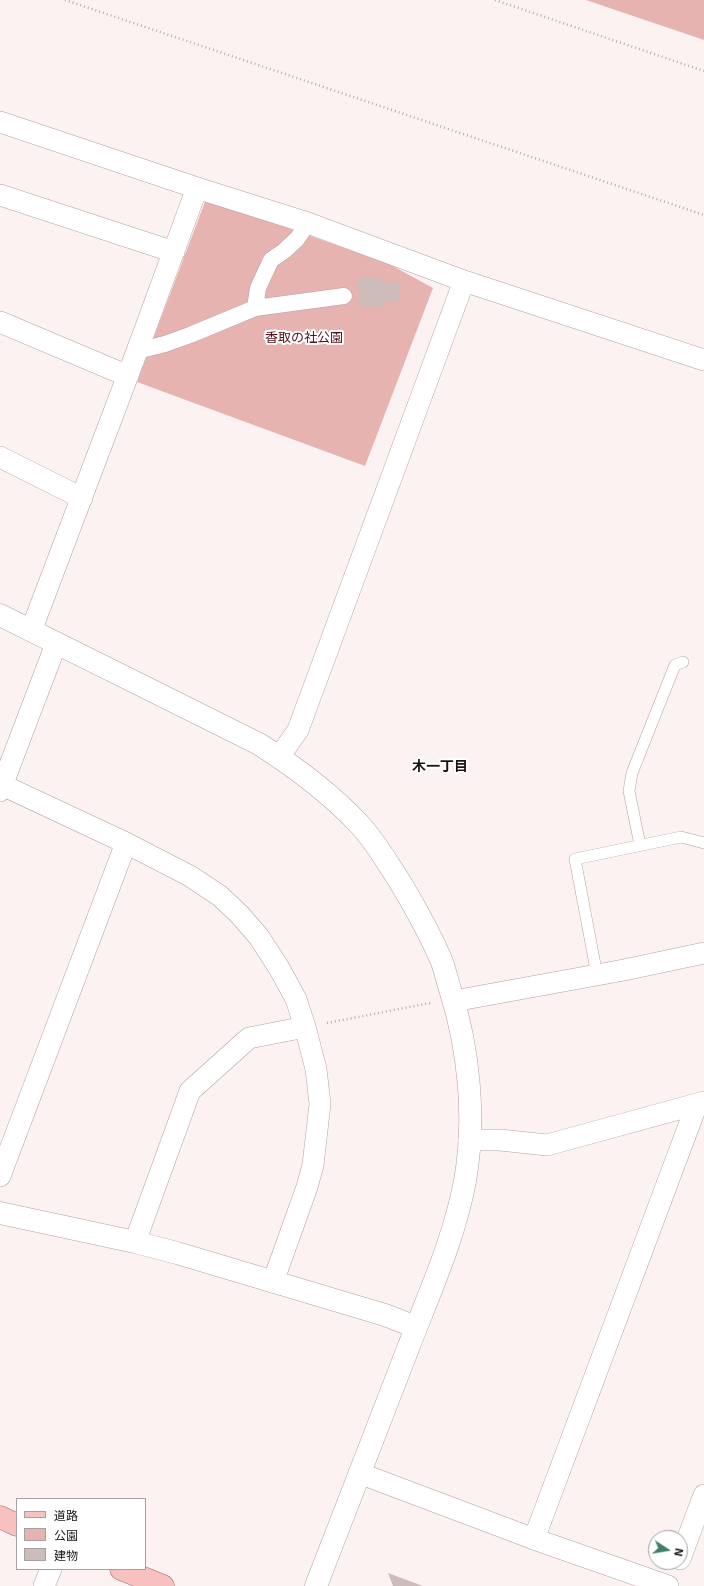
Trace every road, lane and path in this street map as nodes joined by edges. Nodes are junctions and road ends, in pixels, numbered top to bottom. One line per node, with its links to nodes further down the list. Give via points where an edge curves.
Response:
1 (65, 0): 7 (path)
2 (495, 0): 3 (path)
3 (704, 71)
4 (0, 122): 5 (street)
5 (197, 188): 8 (street); 9 (street)
6 (0, 195): 9 (street)
7 (704, 215)
8 (308, 223): 10 (street); 12 (street, via 297,238 272,260 258,288)
9 (174, 252): 14 (street)
10 (464, 281): 15 (street); 23 (street, via 298,730)
11 (344, 296): 12 (street)
12 (255, 308): 14 (street, via 177,340)
13 (0, 322): 16 (street)
14 (137, 351): 16 (street)
15 (704, 360)
16 (128, 376): 18 (street)
17 (0, 457): 18 (street)
18 (82, 498): 20 (street)
19 (0, 615): 20 (street)
20 (31, 631): 21 (street)
21 (56, 644): 23 (street, via 221,724); 24 (street)
22 (683, 662): 27 (lane, via 675,665 632,772 629,792)
23 (279, 757): 30 (street, via 327,792 360,824 381,851 427,931 442,964)
24 (1, 787): 25 (street)
25 (126, 843): 32 (street, via 190,876 220,896 240,915 259,937 279,968 296,1000); 35 (street)
26 (704, 843): 27 (lane, via 681,837)
27 (640, 845): 29 (lane, via 575,859)
28 (704, 953): 29 (street)
29 (597, 975): 30 (street)
30 (454, 1001): 34 (street, via 462,1036 470,1107)
31 (431, 1003): 32 (path)
32 (305, 1027): 37 (street, via 249,1038 190,1091); 38 (street, via 316,1069 320,1104 313,1165 308,1187)
33 (700, 1108): 34 (street, via 547,1145); 44 (street)
34 (469, 1140): 39 (street, via 465,1180 458,1212)
35 (0, 1176)
36 (0, 1213): 37 (street)
37 (135, 1242): 38 (street)
38 (273, 1282): 39 (street, via 385,1315)
39 (416, 1327): 40 (street)
40 (359, 1473): 44 (street); 51 (street)
41 (704, 1494): 45 (street)
42 (0, 1517): 43 (main road)
43 (16, 1525)
44 (534, 1539): 52 (street)
45 (688, 1539)
46 (51, 1570): 49 (street)
47 (123, 1570): 50 (main road)
48 (676, 1570): 52 (street)
49 (44, 1586)
50 (163, 1586)
51 (316, 1586)
52 (669, 1586)

